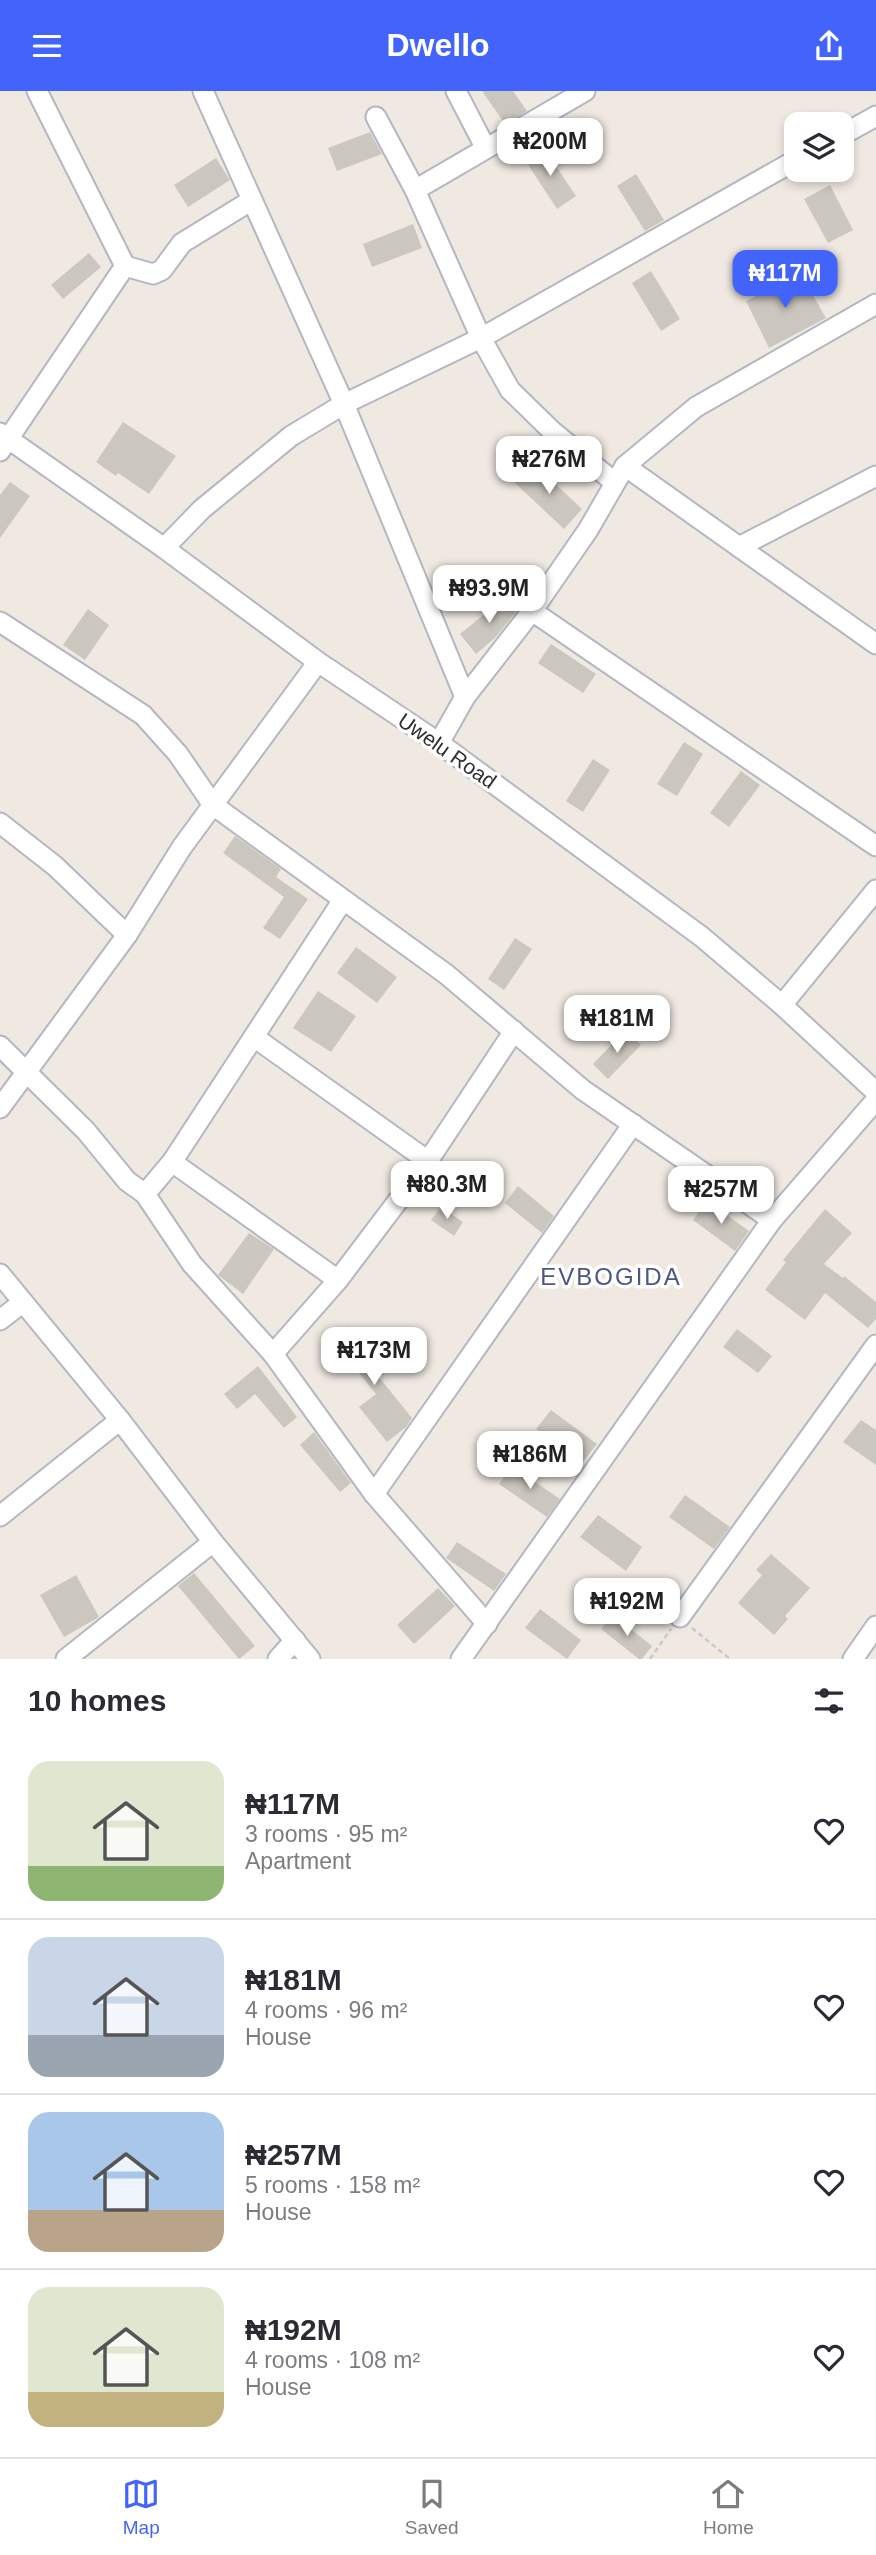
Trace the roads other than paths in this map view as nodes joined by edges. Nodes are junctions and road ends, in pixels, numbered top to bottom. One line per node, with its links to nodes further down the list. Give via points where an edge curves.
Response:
1 (37, 91): 12 (street)
2 (204, 91): 11 (street)
3 (456, 91): 8 (street)
4 (585, 91): 8 (street)
5 (876, 116): 7 (street)
6 (376, 117): 10 (street)
7 (854, 128)
8 (485, 147): 10 (street)
9 (784, 167): 14 (street)
10 (415, 190): 14 (street)
11 (252, 200): 12 (street, via 181,243 162,270 153,274); 15 (street)
12 (125, 266): 16 (street)
13 (876, 304): 17 (street, via 696,407)
14 (481, 338): 15 (street); 17 (street, via 510,390 552,431)
15 (344, 404): 20 (street, via 291,436 202,509); 25 (street)
16 (3, 441): 20 (street, Uwelu Road)
17 (620, 474): 19 (street); 21 (street)
18 (876, 476): 19 (street)
19 (739, 547): 23 (street)
20 (164, 548): 24 (street, Uwelu Road)
21 (532, 611): 25 (street); 29 (street)
22 (0, 622): 27 (street, via 143,715 178,754)
23 (876, 644)
24 (318, 661): 26 (street, Uwelu Road); 27 (street)
25 (465, 697): 26 (street)
26 (439, 743): 33 (street, Uwelu Road, via 702,937)
27 (213, 805): 31 (street); 32 (street)
28 (0, 823): 32 (street, via 55,866)
29 (876, 846)
30 (876, 890): 33 (street)
31 (343, 899): 34 (street); 35 (street)
32 (127, 935): 37 (street)
33 (782, 1005): 38 (street, Uwelu Road)
34 (514, 1031): 41 (street, via 583,1090); 42 (street)
35 (254, 1037): 42 (street); 43 (street)
36 (0, 1047): 37 (street)
37 (27, 1073): 40 (street); 44 (street, via 86,1131 127,1181)
38 (876, 1092)
39 (876, 1100): 45 (street)
40 (0, 1108)
41 (633, 1125): 45 (street); 53 (street)
42 (428, 1161): 47 (street)
43 (172, 1162): 44 (street); 47 (street)
44 (145, 1194): 51 (street, via 192,1264)
45 (772, 1220): 57 (street)
46 (0, 1274): 48 (street)
47 (338, 1280): 51 (street)
48 (22, 1303): 49 (street); 52 (street)
49 (0, 1320)
50 (876, 1345): 56 (street)
51 (273, 1354): 53 (street)
52 (120, 1420): 54 (street); 55 (street)
53 (374, 1494): 57 (street)
54 (0, 1516)
55 (213, 1542): 59 (street); 60 (street)
56 (680, 1617)
57 (487, 1624): 63 (street)
58 (876, 1626): 64 (street)
59 (295, 1640): 61 (street); 62 (street)
60 (66, 1659)
61 (278, 1659)
62 (310, 1659)
63 (461, 1659)
64 (853, 1659)

